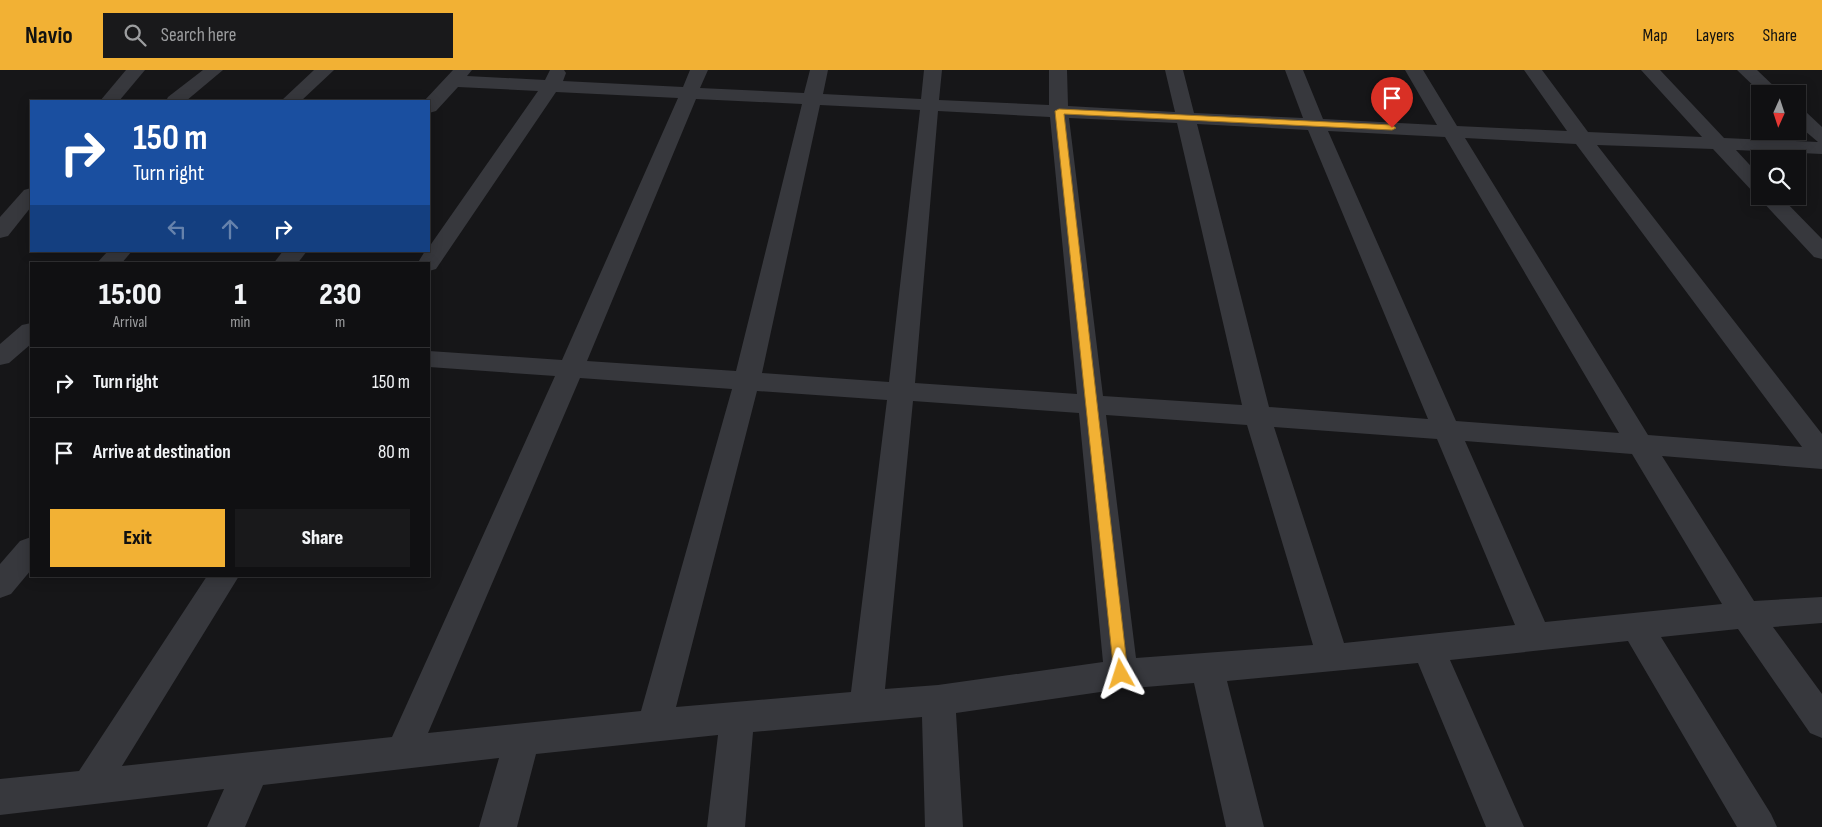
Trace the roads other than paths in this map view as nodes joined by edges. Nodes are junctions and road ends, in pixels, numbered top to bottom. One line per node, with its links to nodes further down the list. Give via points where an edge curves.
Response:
1 (136, 70): 19 (street)
2 (214, 70): 20 (street)
3 (325, 70): 21 (street)
4 (699, 70): 17 (street)
5 (819, 70): 18 (street)
6 (933, 70): 23 (street)
7 (1058, 70): 24 (street)
8 (1174, 70): 25 (street)
9 (1294, 70): 27 (street)
10 (1414, 70): 28 (street)
11 (1533, 70): 30 (street)
12 (1650, 70): 31 (street)
13 (1746, 70): 16 (street)
14 (458, 76): 15 (street); 22 (street)
15 (554, 78): 17 (street); 42 (street)
16 (1763, 85)
17 (690, 93): 18 (street); 48 (street)
18 (812, 98): 23 (street); 49 (street)
19 (110, 100)
20 (176, 100)
21 (291, 100)
22 (430, 106)
23 (928, 106): 24 (street); 50 (street)
24 (1059, 111): 25 (street); 51 (street)
25 (1184, 117): 27 (street); 52 (street)
26 (1806, 122): 29 (street)
27 (1315, 124): 28 (street); 53 (street)
28 (1450, 131): 30 (street); 54 (street)
29 (1822, 137)
30 (1582, 138): 31 (street); 55 (street)
31 (1717, 143): 32 (street); 33 (street)
32 (1822, 148)
33 (1751, 179)
34 (28, 201): 36 (street)
35 (1777, 205): 39 (street)
36 (0, 232)
37 (120, 252): 40 (street)
38 (295, 252): 41 (street)
39 (1822, 252)
40 (109, 262)
41 (286, 262)
42 (429, 262)
43 (0, 332): 44 (street)
44 (30, 332)
45 (30, 333): 46 (street)
46 (0, 357)
47 (430, 359): 48 (street)
48 (571, 369): 49 (street); 74 (street)
49 (748, 381): 50 (street); 72 (street)
50 (901, 392): 51 (street); 69 (street)
51 (1091, 404): 52 (street); 67 (street)
52 (1258, 417): 53 (street); 65 (street)
53 (1448, 430): 54 (street); 63 (street)
54 (1640, 444): 56 (street); 61 (street)
55 (1822, 454)
56 (1822, 459)
57 (30, 550): 59 (street)
58 (223, 577): 76 (street)
59 (0, 585)
60 (1822, 610): 61 (street)
61 (1746, 614): 62 (street); 71 (street)
62 (1637, 626): 63 (street); 84 (street)
63 (1536, 638): 64 (street)
64 (1428, 648): 65 (street); 83 (street)
65 (1333, 658): 66 (street)
66 (1207, 668): 67 (street); 82 (street)
67 (1121, 674): 68 (street)
68 (938, 700): 69 (street); 81 (street)
69 (866, 707): 70 (street)
70 (737, 718): 72 (street); 80 (street)
71 (1822, 722)
72 (654, 725): 73 (street)
73 (522, 740): 74 (street); 79 (street)
74 (402, 754): 75 (street)
75 (252, 769): 76 (street); 78 (street)
76 (88, 788): 77 (street)
77 (0, 797)
78 (226, 827)
79 (498, 827)
80 (726, 827)
81 (944, 827)
82 (1245, 827)
83 (1505, 827)
84 (1758, 827)

